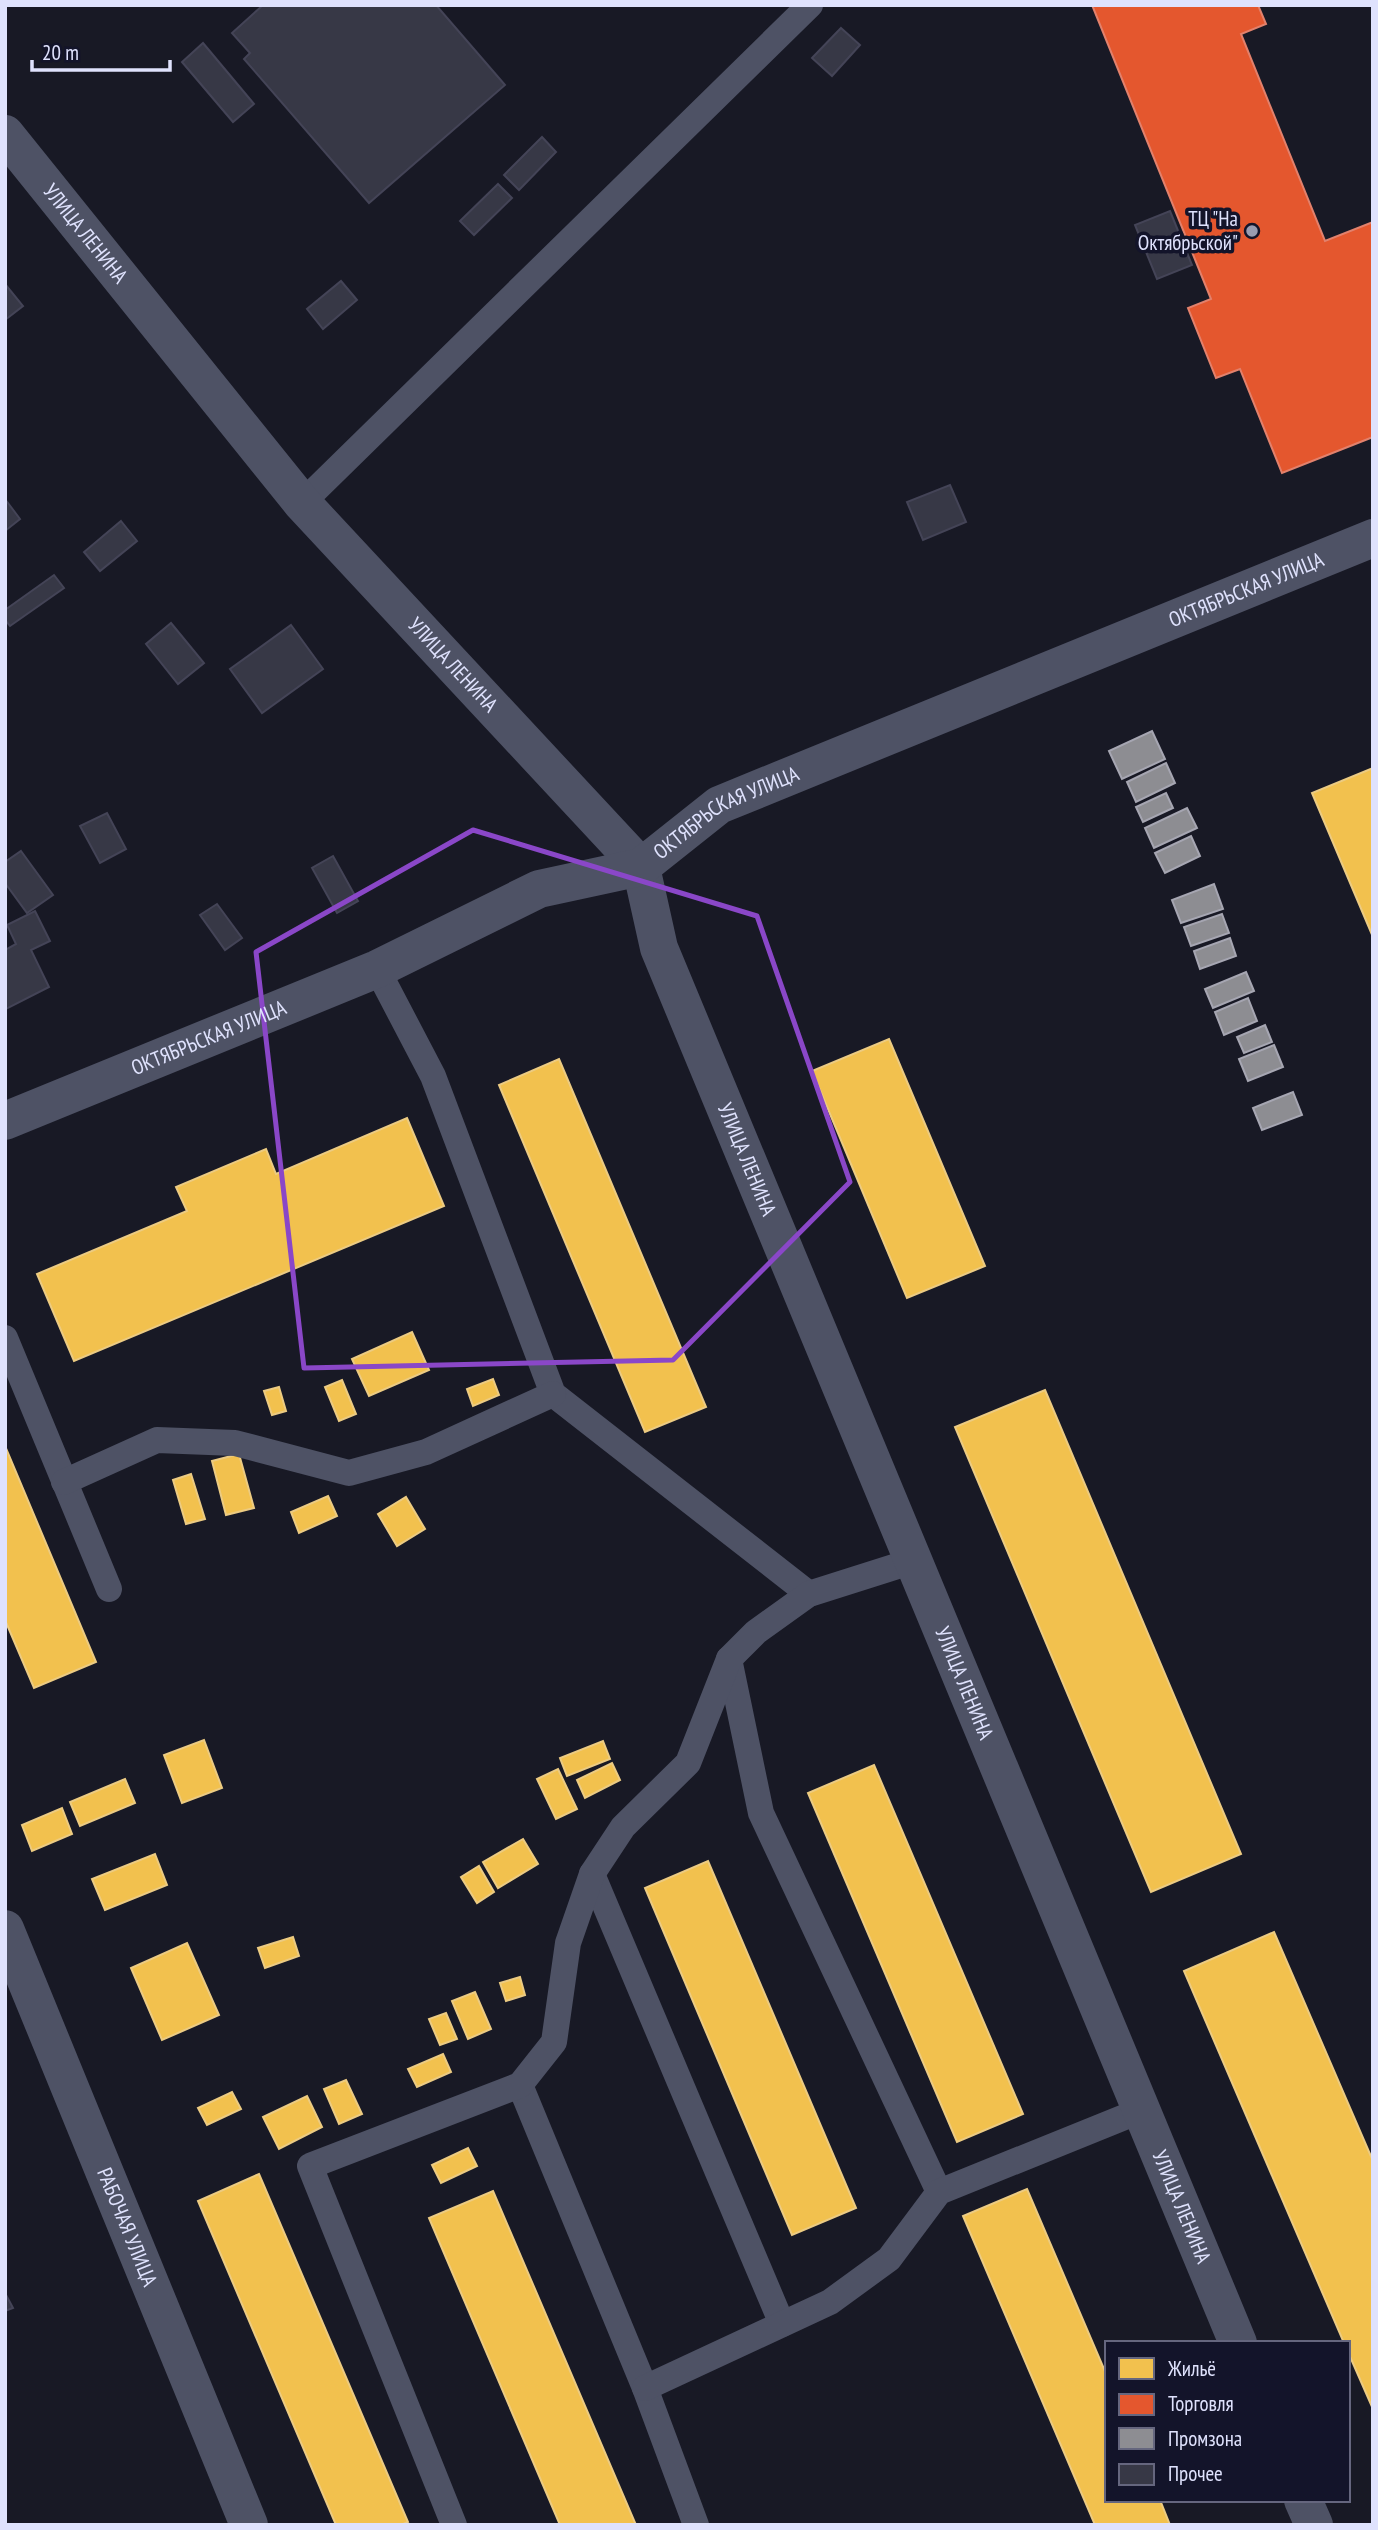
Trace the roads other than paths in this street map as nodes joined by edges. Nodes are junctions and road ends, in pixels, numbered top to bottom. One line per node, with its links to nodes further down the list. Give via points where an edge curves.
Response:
1 (798, 11): 3 (lane)
2 (5, 134): 3 (street, УЛИЦА ЛЕНИНА)
3 (302, 503): 5 (street, УЛИЦА ЛЕНИНА)
4 (1373, 538): 5 (street, ОКТЯБРЬСКАЯ УЛИЦА, via 719,805)
5 (641, 867): 6 (street, ОКТЯБРЬСКАЯ УЛИЦА, via 539,889); 11 (street, УЛИЦА ЛЕНИНА, via 659,948)
6 (377, 969): 7 (street, ОКТЯБРЬСКАЯ УЛИЦА); 9 (lane, via 433,1076)
7 (5, 1121)
8 (5, 1338): 10 (lane)
9 (554, 1394): 10 (lane, via 426,1452 349,1473 235,1443 157,1440); 13 (lane)
10 (64, 1482): 12 (lane)
11 (914, 1561): 13 (lane); 18 (street, УЛИЦА ЛЕНИНА)
12 (109, 1589)
13 (809, 1594): 14 (lane, via 756,1632)
14 (729, 1659): 15 (lane, via 688,1763 623,1827); 19 (lane, via 761,1813)
15 (592, 1874): 17 (lane, via 568,1943 554,2042); 20 (lane)
16 (5, 1929): 24 (street, РАБОЧАЯ УЛИЦА)
17 (520, 2085): 22 (lane); 25 (lane, via 310,2166)
18 (1142, 2110): 19 (lane); 21 (street, УЛИЦА ЛЕНИНА)
19 (939, 2192): 20 (lane, via 889,2259 830,2302)
20 (782, 2324): 22 (lane)
21 (1237, 2341)
22 (645, 2388): 26 (lane)
23 (1304, 2502): 27 (street)
24 (249, 2525)
25 (454, 2525)
26 (696, 2525)
27 (1314, 2525)

